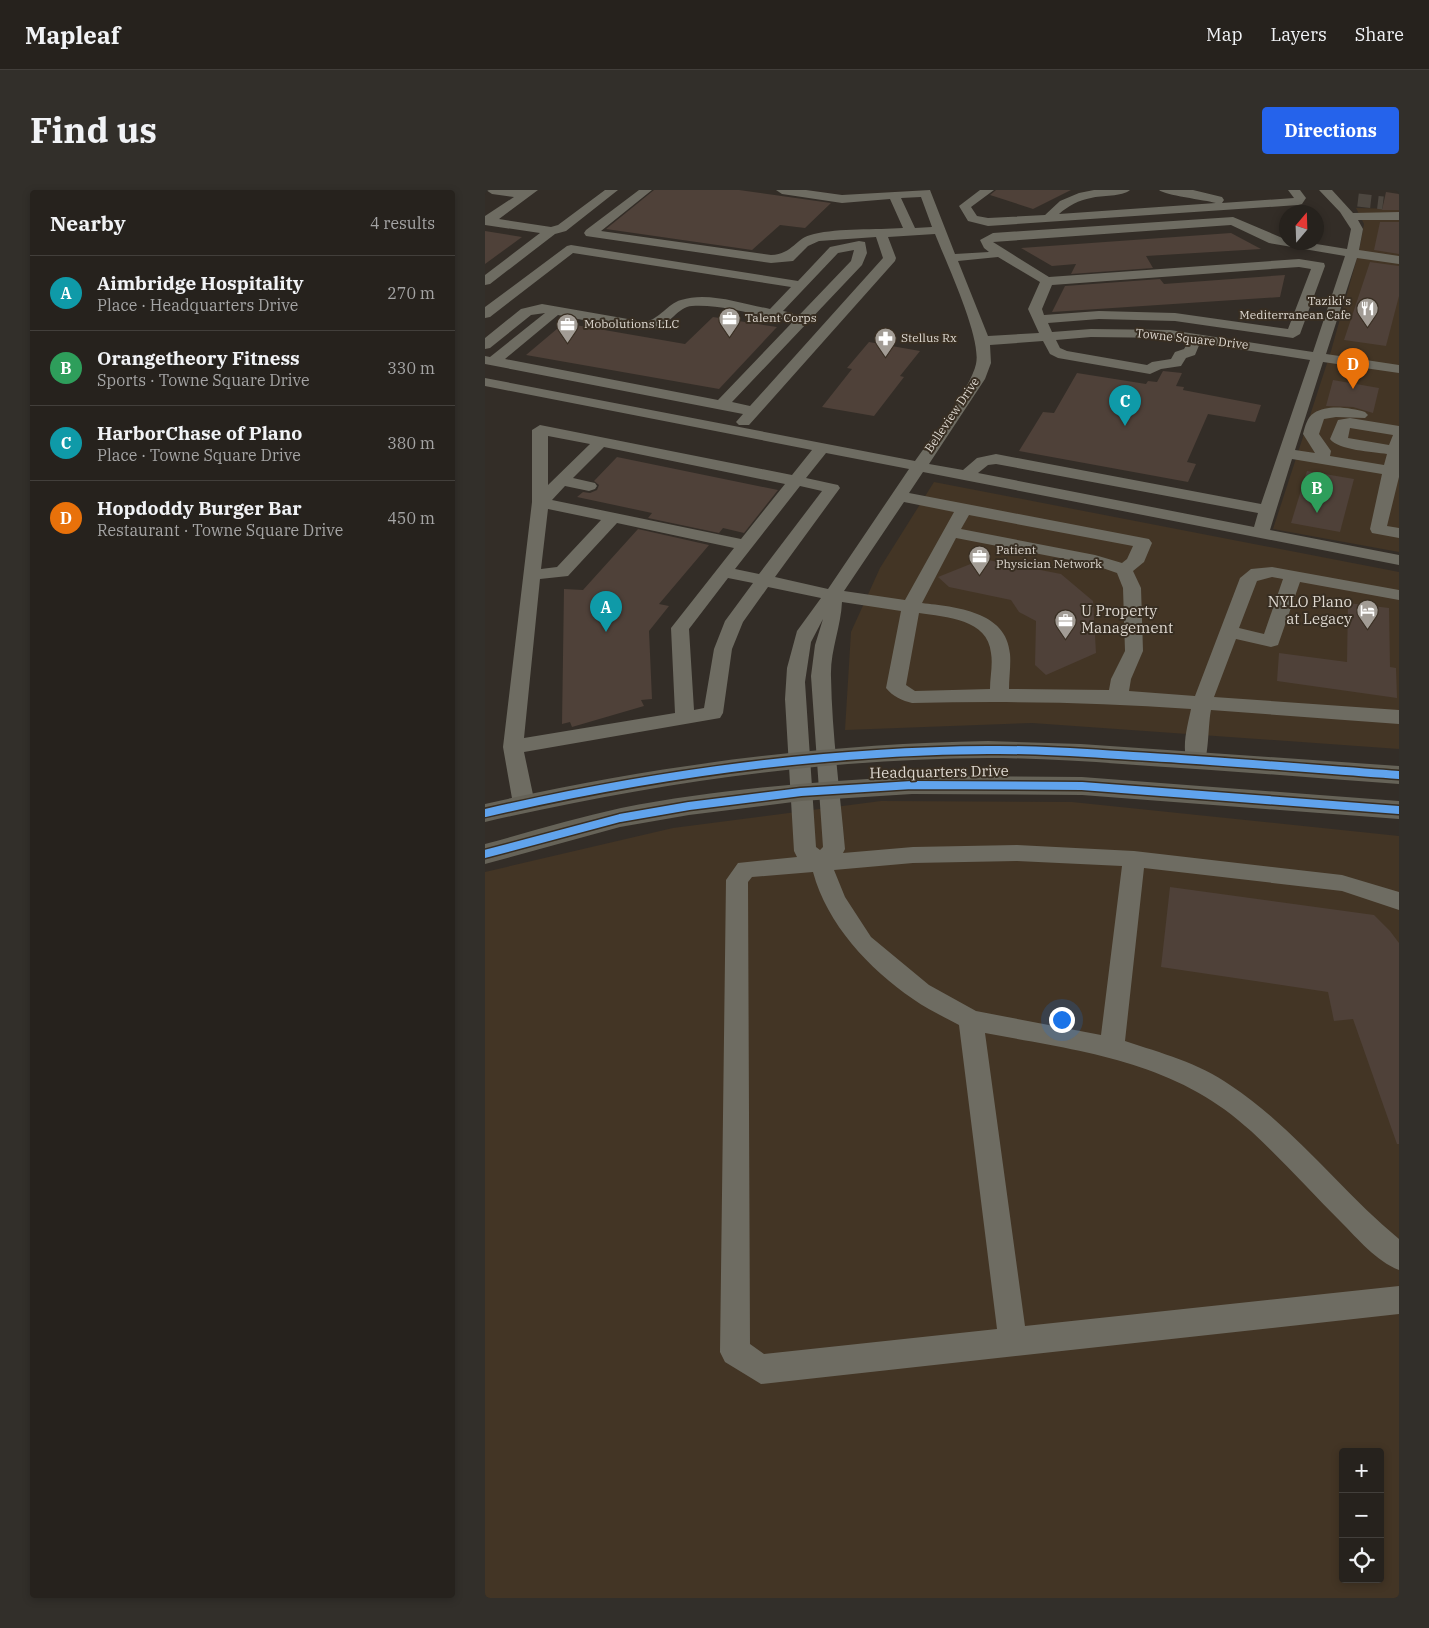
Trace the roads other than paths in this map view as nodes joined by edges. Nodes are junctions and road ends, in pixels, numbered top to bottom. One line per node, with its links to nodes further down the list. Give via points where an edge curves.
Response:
1 (491, 190): 11 (street)
2 (611, 190): 22 (street, via 562,228)
3 (646, 190): 24 (street, via 590,233 771,259 788,258 804,243 816,238)
4 (781, 190): 13 (street)
5 (988, 190): 19 (street, via 965,206 973,220)
6 (1124, 190): 19 (street, via 1073,199)
7 (1165, 190): 16 (street, via 1210,197)
8 (1294, 190): 16 (street, via 1300,198 1297,201)
9 (1325, 190): 18 (street)
10 (1340, 190): 15 (street)
11 (528, 192): 20 (street)
12 (925, 192): 14 (street); 21 (street, Belleview Drive)
13 (833, 194): 14 (street, via 842,198)
14 (894, 195): 23 (street)
15 (1352, 199)
16 (1227, 206): 19 (street)
17 (1399, 216): 18 (street)
18 (1349, 217): 28 (street, via 1357,229)
19 (1049, 218)
20 (485, 220): 22 (street)
21 (940, 230): 23 (street); 29 (street, Belleview Drive)
22 (551, 231): 32 (street)
23 (910, 231): 24 (street)
24 (882, 238): 25 (street); 42 (street, via 890,258)
25 (859, 245): 34 (street, via 834,250); 39 (street, via 861,253 857,262)
26 (1325, 249): 27 (street, via 1273,240 1233,221 986,240); 28 (street); 31 (street)
27 (1000, 253): 29 (street); 33 (street)
28 (1352, 253): 30 (street); 47 (street)
29 (951, 258): 45 (street, Belleview Drive)
30 (1399, 260)
31 (1319, 266): 33 (street, via 1299,263); 41 (street, via 1293,334)
32 (485, 281)
33 (1047, 281): 40 (street, via 1035,309)
34 (801, 285): 35 (street, via 576,248 565,252); 38 (street)
35 (502, 301): 36 (street); 37 (street)
36 (549, 309): 38 (street, via 645,326 661,323 682,304 695,301); 46 (street, via 526,312); 48 (street)
37 (485, 314)
38 (773, 314): 39 (street)
39 (803, 319): 42 (street); 51 (street)
40 (1039, 319): 41 (street, via 1107,314); 43 (street)
41 (1197, 320): 44 (street)
42 (832, 324): 52 (street)
43 (1048, 336): 44 (street, Towne Square Drive, via 1131,332); 44 (street, via 1055,351 1063,355 1150,370 1157,365 1176,363 1180,355 1190,352 1194,344); 45 (street, Towne Square Drive)
44 (1190, 336): 47 (street, Towne Square Drive)
45 (983, 341): 61 (street, Belleview Drive, via 984,362 978,379)
46 (485, 345)
47 (1317, 356): 49 (street, Towne Square Drive); 59 (street)
48 (489, 361): 51 (street)
49 (1399, 369)
50 (485, 382): 55 (street)
51 (721, 405): 52 (street)
52 (753, 411): 55 (street)
53 (1399, 424): 60 (street, via 1341,413 1319,416 1311,434 1323,451)
54 (1399, 431): 58 (street); 58 (street, via 1350,423 1343,424 1339,439)
55 (735, 432): 57 (street)
56 (601, 442): 64 (street); 65 (street); 68 (street, via 541,430)
57 (821, 449): 61 (street); 65 (street)
58 (1395, 451): 62 (street)
59 (1286, 453): 60 (street); 70 (street)
60 (1322, 459): 62 (street)
61 (917, 467): 63 (street); 67 (street, Belleview Drive)
62 (1395, 472): 73 (street, via 1379,529)
63 (967, 477): 70 (street, via 981,460 996,459); 74 (street)
64 (563, 480): 66 (street); 68 (street)
65 (796, 480): 75 (street); 81 (street, via 831,488)
66 (589, 486)
67 (898, 496): 69 (street); 82 (street, Belleview Drive)
68 (540, 502): 71 (street); 79 (street)
69 (964, 509): 72 (street); 77 (street, via 1143,543 1135,562)
70 (1267, 510): 74 (street)
71 (613, 517): 75 (street); 79 (street, via 562,572)
72 (951, 532): 77 (street, via 1095,560); 84 (street)
73 (1399, 532)
74 (1260, 533): 76 (street)
75 (745, 545): 78 (street)
76 (1399, 560)
77 (1124, 570): 87 (street, via 1132,588 1135,651 1121,679)
78 (724, 572): 81 (street); 90 (street, via 680,628)
79 (533, 575): 91 (street)
80 (1293, 576): 83 (street); 85 (street, via 1272,572 1257,573 1249,578); 85 (street, via 1271,640)
81 (763, 580): 82 (street); 90 (street, via 734,620 723,649 713,713)
82 (833, 595): 84 (street); 92 (street, via 832,620 821,676); 93 (street, Belleview Drive, via 813,617 801,642 795,674)
83 (1399, 595)
84 (911, 607): 86 (street, via 971,617 989,628 998,641 1001,654); 86 (street, via 896,688 912,697)
85 (1230, 632): 88 (street)
86 (999, 695): 87 (street)
87 (1118, 697): 88 (street)
88 (1202, 704): 89 (street); 94 (street)
89 (1399, 717)
90 (685, 718): 91 (street)
91 (513, 747): 99 (street)
92 (827, 758): 93 (main road, Headquarters Drive); 94 (main road, Headquarters Drive, via 967,750); 96 (street)
93 (798, 760): 97 (street, Belleview Drive); 99 (main road, Headquarters Drive, via 634,781)
94 (1196, 760): 95 (main road, Headquarters Drive); 98 (main road)
95 (1399, 775)
96 (830, 790): 97 (main road, Headquarters Drive); 98 (main road, Headquarters Drive, via 912,785 1031,784); 104 (street, via 835,849)
97 (801, 792): 102 (main road, Headquarters Drive, via 620,818); 104 (street, Belleview Drive, via 805,851)
98 (1199, 794): 100 (main road, Headquarters Drive)
99 (524, 804): 101 (main road, Headquarters Drive)
100 (1399, 810)
101 (485, 813)
102 (485, 854)
103 (1134, 859): 104 (street, via 1017,853 913,855); 105 (street, via 1342,883); 107 (street)
104 (821, 862): 106 (street, via 827,883 863,943 921,992); 110 (street, via 746,870 737,880 735,1352 761,1369)
105 (1399, 901)
106 (971, 1020): 107 (street); 110 (street)
107 (1112, 1047): 108 (street, via 1178,1069 1221,1092 1259,1122)
108 (1399, 1257)
109 (1399, 1300): 110 (street)
110 (1013, 1342)

